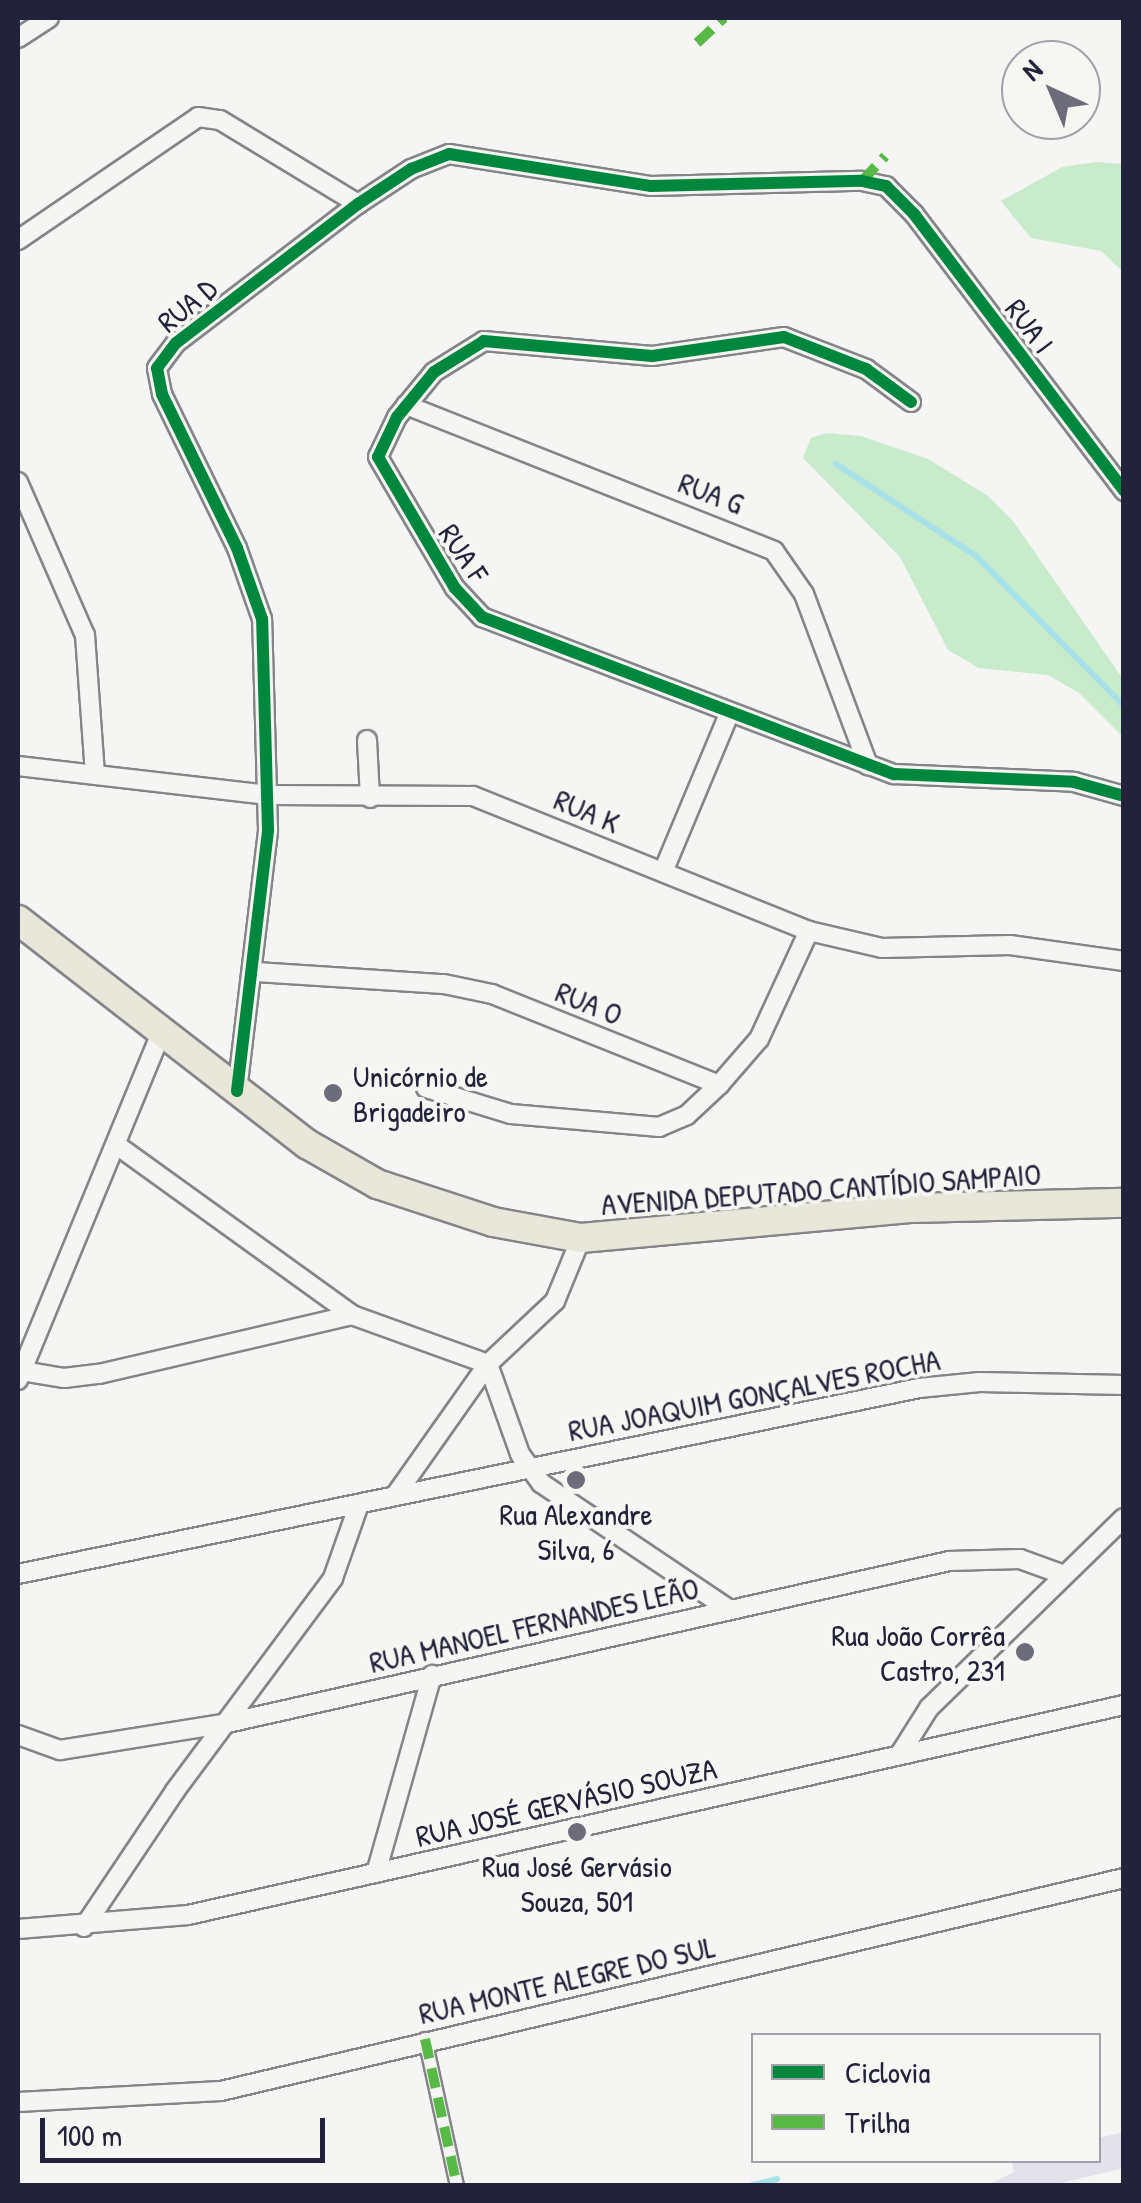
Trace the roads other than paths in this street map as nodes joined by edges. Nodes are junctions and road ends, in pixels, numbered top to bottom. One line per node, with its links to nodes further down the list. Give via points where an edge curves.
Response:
1 (49, 18): 2 (street)
2 (18, 38)
3 (895, 192): 4 (street, RUA D, via 862,180 651,186 450,154 411,168); 9 (street, RUA I)
4 (358, 204): 5 (street, via 220,120 198,117); 15 (street, RUA D, via 176,342 157,368 162,394 258,598)
5 (18, 240)
6 (910, 402): 7 (street, RUA F, via 866,369 784,337 652,356 484,341 434,372)
7 (406, 405): 10 (street, RUA F, via 380,444 380,470 467,603 482,617); 12 (street, RUA G, via 774,550 804,594)
8 (18, 482): 14 (street, via 85,635)
9 (1124, 491)
10 (730, 712): 12 (street, RUA F); 18 (street)
11 (367, 740): 17 (street)
12 (868, 765): 16 (street, RUA F, via 916,778 1074,782)
13 (18, 766): 14 (street, RUA K)
14 (95, 775): 15 (street, RUA K)
15 (268, 794): 17 (street, RUA K); 22 (street, RUA D)
16 (1124, 796)
17 (370, 798): 18 (street, RUA K, via 473,796)
18 (663, 872): 20 (street, RUA K)
19 (19, 928): 23 (main road, AVENIDA DEPUTADO CANTÍDIO SAMPAIO)
20 (809, 931): 21 (street, RUA K, via 882,948 1010,945); 24 (street, via 759,1039)
21 (1124, 961)
22 (256, 972): 24 (street, RUA O, via 444,984 492,994); 26 (street, RUA D)
23 (161, 1034): 26 (main road, AVENIDA DEPUTADO CANTÍDIO SAMPAIO); 27 (street)
24 (719, 1085): 25 (street, via 687,1116 659,1126 510,1114)
25 (426, 1088)
26 (237, 1091): 29 (main road, AVENIDA DEPUTADO CANTÍDIO SAMPAIO, via 278,1125 377,1184 447,1210)
27 (118, 1146): 30 (street); 32 (street)
28 (1124, 1204): 29 (main road, AVENIDA DEPUTADO CANTÍDIO SAMPAIO, via 913,1208)
29 (581, 1238): 31 (street, via 555,1300)
30 (352, 1314): 31 (street); 32 (street, via 98,1374)
31 (488, 1364): 34 (street); 35 (street)
32 (20, 1375)
33 (1124, 1385): 34 (street, RUA JOAQUIM GONÇALVES ROCHA, via 931,1386)
34 (527, 1467): 35 (street, RUA JOAQUIM GONÇALVES ROCHA); 40 (street, via 541,1483)
35 (397, 1493): 36 (street, RUA JOAQUIM GONÇALVES ROCHA)
36 (360, 1504): 38 (street, RUA JOAQUIM GONÇALVES ROCHA); 43 (street, via 332,1578)
37 (1124, 1518): 39 (street)
38 (18, 1574)
39 (1064, 1575): 40 (street, RUA MANOEL FERNANDES LEÃO, via 1020,1560 949,1561); 45 (street, via 929,1708)
40 (727, 1608): 41 (street, RUA MANOEL FERNANDES LEÃO)
41 (432, 1675): 43 (street, RUA MANOEL FERNANDES LEÃO); 46 (street)
42 (1124, 1705): 45 (street, RUA JOSÉ GERVÁSIO SOUZA)
43 (223, 1724): 44 (street, RUA MANOEL FERNANDES LEÃO, via 60,1750); 48 (street)
44 (18, 1735)
45 (900, 1754): 46 (street, RUA JOSÉ GERVÁSIO SOUZA)
46 (376, 1873): 48 (street, RUA JOSÉ GERVÁSIO SOUZA, via 188,1915)
47 (1124, 1878): 50 (street, RUA MONTE ALEGRE DO SUL)
48 (84, 1927): 49 (street, RUA JOSÉ GERVÁSIO SOUZA)
49 (18, 1929)
50 (425, 2039): 51 (street, RUA MONTE ALEGRE DO SUL, via 221,2091); 52 (street)
51 (18, 2102)
52 (456, 2186)

